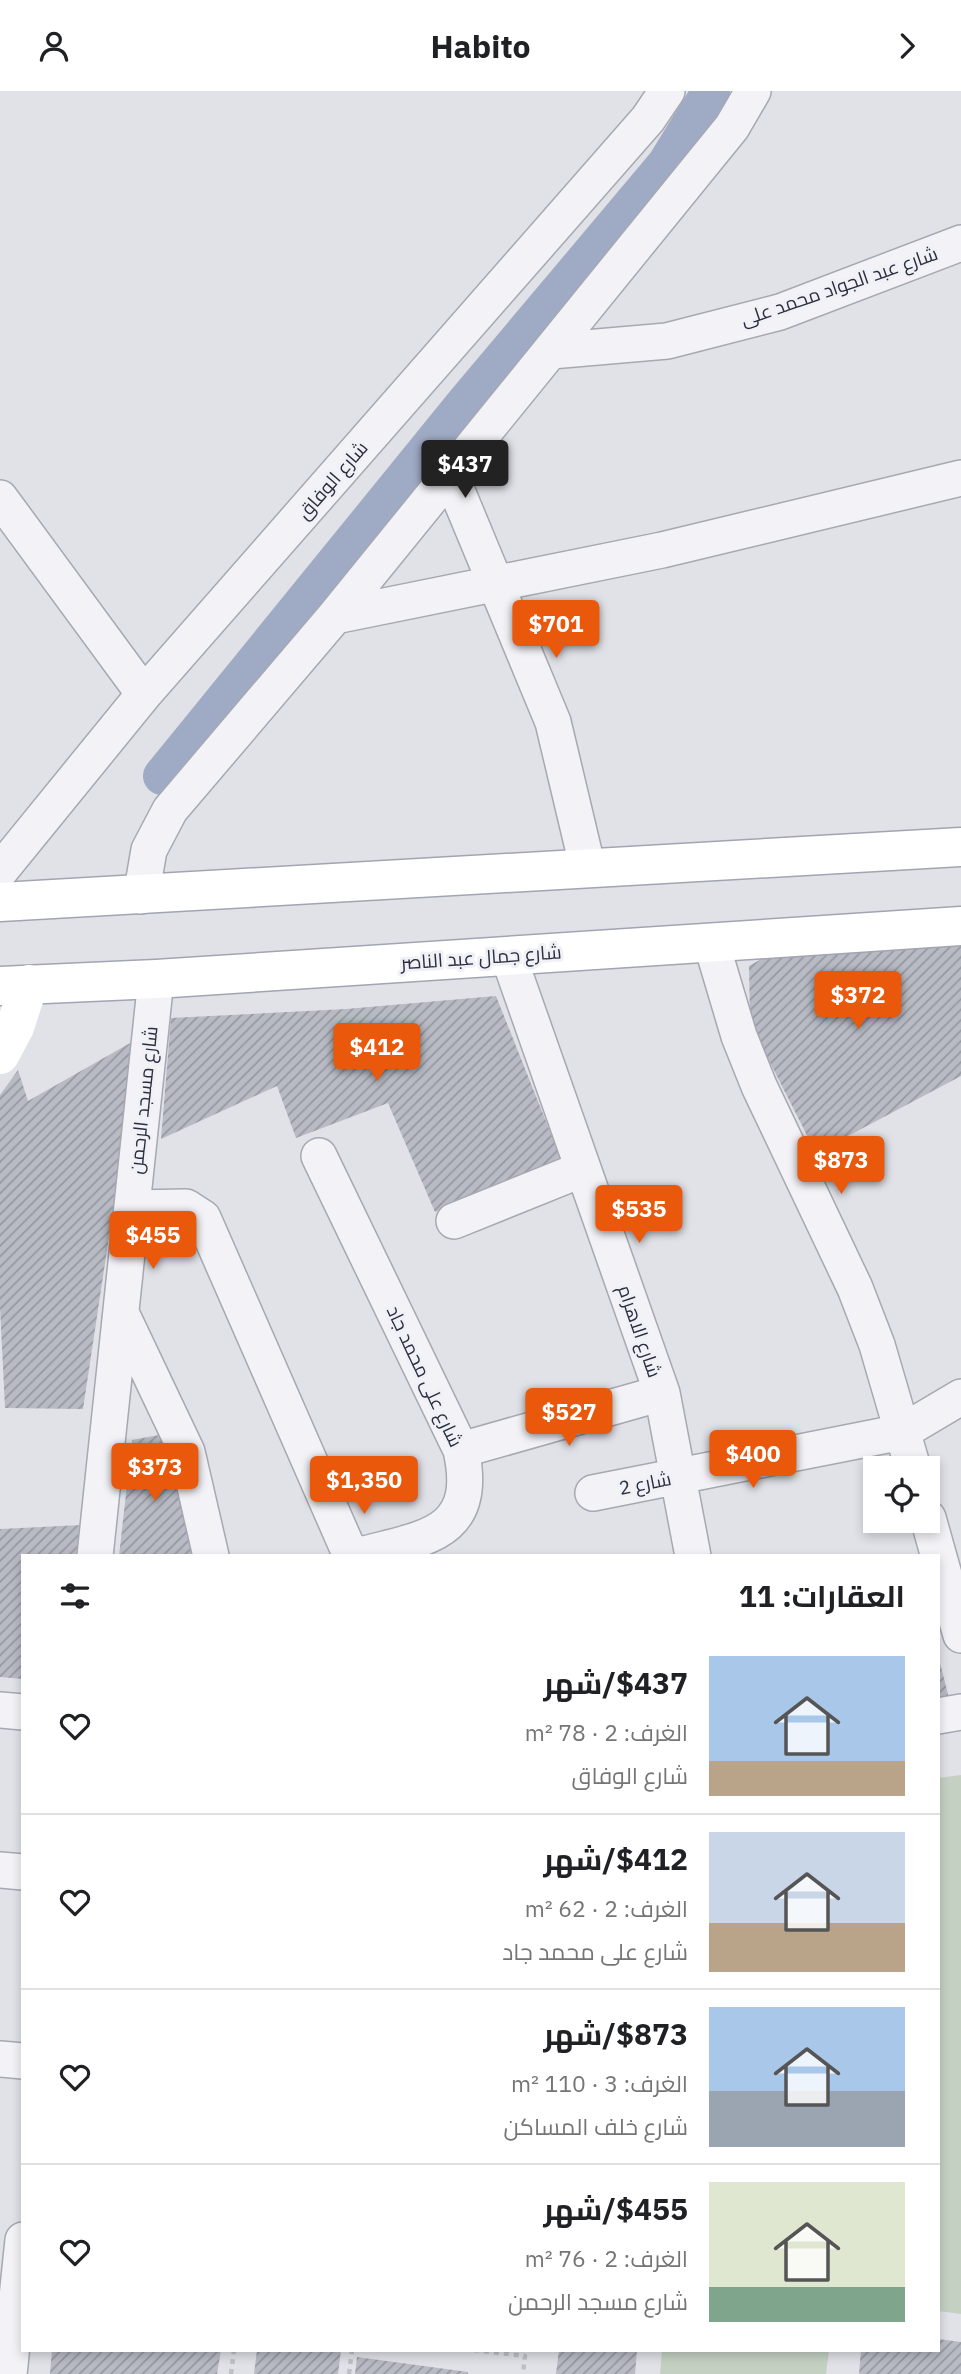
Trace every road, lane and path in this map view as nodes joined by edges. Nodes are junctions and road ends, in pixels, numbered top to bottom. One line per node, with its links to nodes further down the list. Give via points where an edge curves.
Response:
1 (667, 91): 10 (street, شارع الوفاق, via 648,119)
2 (752, 91): 4 (street, via 732,127)
3 (961, 243): 4 (street, شارع عبد الجواد محمد على, via 780,312 667,341)
4 (551, 351): 5 (street)
5 (450, 474): 8 (street); 9 (street)
6 (961, 478): 8 (street, via 662,550)
7 (0, 498): 10 (street)
8 (494, 584): 9 (street); 12 (street, via 553,722)
9 (335, 616): 14 (street, via 170,810 149,850)
10 (144, 694): 13 (street, شارع الوفاق)
11 (961, 846): 12 (main road)
12 (588, 869): 14 (main road)
13 (0, 871)
14 (141, 896): 15 (main road)
15 (0, 902)
16 (961, 926): 17 (main road, شارع جمال عبد الناصر)
17 (711, 942): 18 (main road, شارع جمال عبد الناصر); 29 (street, via 759,1086 868,1322)
18 (508, 955): 19 (main road, شارع جمال عبد الناصر); 23 (street, شارع الاهرام)
19 (156, 979): 20 (main road, شارع جمال عبد الناصر); 24 (street, شارع مسجد الرحمن)
20 (15, 985): 21 (main road, via 15,1027)
21 (0, 1055)
22 (319, 1156): 30 (street, شارع على محمد جاد)
23 (583, 1169): 25 (street); 27 (street, شارع الاهرام)
24 (132, 1208): 26 (street, شارع مسجد الرحمن); 38 (street, شارع على محمد جاد, via 186,1207 203,1218 348,1549)
25 (454, 1221)
26 (121, 1313): 36 (street, شارع مسجد الرحمن); 37 (street, via 187,1453)
27 (662, 1393): 30 (street); 32 (street, شارع الاهرام)
28 (961, 1397): 29 (street, شارع 2)
29 (902, 1432): 31 (street); 32 (street, شارع 2)
30 (461, 1450): 35 (street, شارع على محمد جاد, via 466,1481)
31 (909, 1456)
32 (680, 1476): 33 (street, شارع 2); 40 (street, شارع الاهرام)
33 (593, 1493)
34 (932, 1533): 41 (street)
35 (443, 1543): 39 (street, شارع على محمد جاد)
36 (95, 1554)
37 (211, 1554)
38 (359, 1554)
39 (368, 1554)
40 (693, 1554)
41 (937, 1554)
42 (940, 1567): 43 (street)
43 (961, 1635)
44 (0, 1710): 45 (street)
45 (21, 1712)
46 (961, 1712): 47 (street)
47 (940, 1716)
48 (0, 1870): 49 (street)
49 (21, 1872)
50 (0, 2059): 51 (street)
51 (21, 2061)
52 (14, 2261): 56 (street)
53 (234, 2352): 57 (path)
54 (352, 2352): 58 (path)
55 (491, 2352): 59 (path, via 525,2356)
56 (9, 2374)
57 (231, 2374)
58 (349, 2374)
59 (523, 2374)

